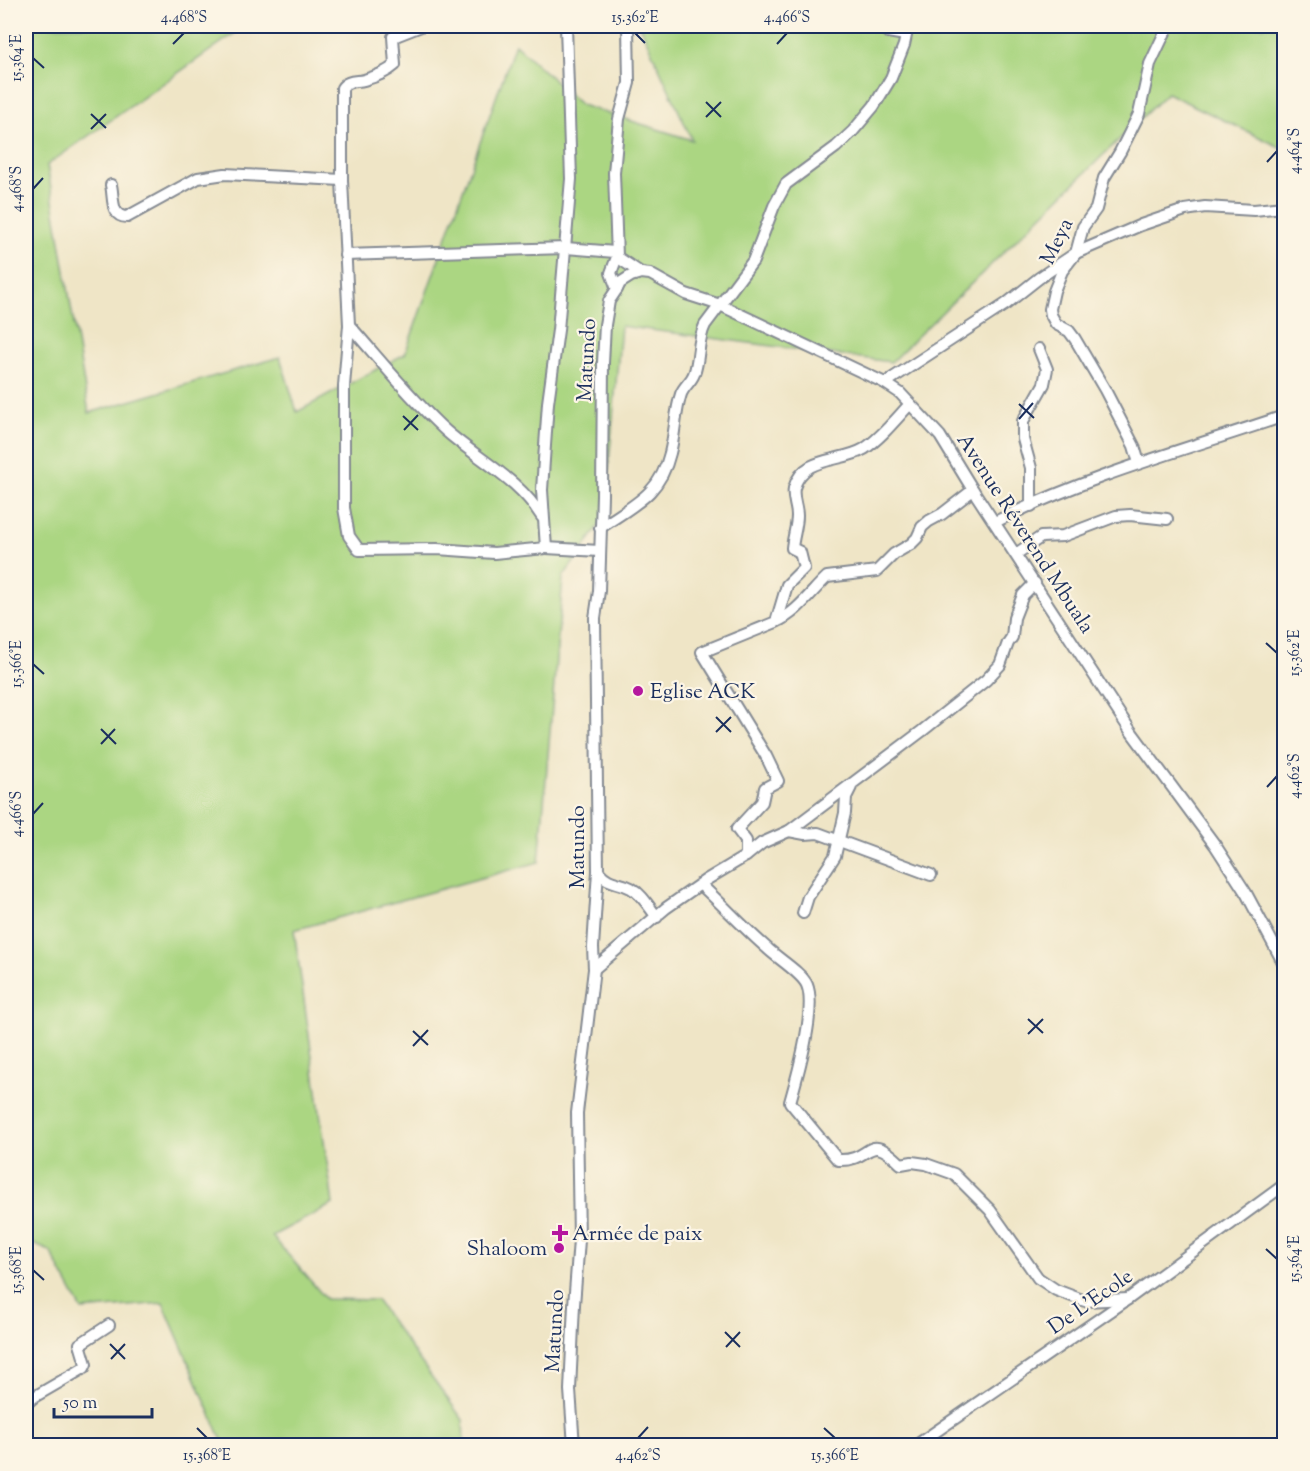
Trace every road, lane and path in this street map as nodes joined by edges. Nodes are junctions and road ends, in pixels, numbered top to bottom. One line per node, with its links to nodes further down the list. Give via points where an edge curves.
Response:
1 (421, 26): 7 (street, via 393,37 395,66 386,73 344,84)
2 (566, 26): 10 (street, via 571,179)
3 (627, 26): 13 (street, Matundo, via 628,83 619,119 614,173)
4 (878, 26): 6 (street, via 888,32)
5 (1168, 26): 11 (street, Meya, via 1150,64 1139,114 1104,178 1100,201 1083,227)
6 (906, 30): 16 (street, via 891,78 874,106 836,147 786,184 753,261)
7 (342, 180): 8 (street, via 206,176 123,217 114,208); 12 (street)
8 (111, 185)
9 (1284, 207): 11 (street, via 1185,210)
10 (566, 248): 12 (street); 13 (street); 26 (street, via 548,403 542,490)
11 (1076, 253): 19 (street); 22 (street, Meya, via 1062,271 1051,315 1075,339 1106,390)
12 (345, 255): 17 (street)
13 (616, 255): 14 (street, Avenue Réverend Mbuala); 15 (street, Matundo, via 611,273)
14 (641, 273): 15 (street, via 620,283); 16 (street, Avenue Réverend Mbuala)
15 (617, 289): 28 (street, Matundo, via 609,301 605,325)
16 (720, 305): 19 (street, Avenue Réverend Mbuala); 28 (street, via 700,334 694,373 681,395 662,476 647,495)
17 (349, 326): 26 (street, via 422,409 512,482 533,502); 29 (street, via 344,386 344,508 349,536 359,550 495,553)
18 (1039, 349): 24 (street, via 1047,369 1044,384 1023,421 1023,439 1031,468)
19 (885, 383): 20 (street, Avenue Réverend Mbuala)
20 (910, 404): 23 (street, Avenue Réverend Mbuala, via 940,436); 33 (street, via 864,449 818,462 798,479 794,489 797,517 792,548 800,552 804,568 787,585)
21 (1284, 416): 22 (street)
22 (1139, 464): 24 (street)
23 (973, 490): 27 (street, Avenue Réverend Mbuala); 33 (street, via 929,520 911,544 877,571 827,577 787,617)
24 (1031, 506): 27 (street)
25 (1167, 519): 31 (street, via 1116,516 1063,536 1041,537)
26 (544, 520): 29 (street)
27 (995, 522): 31 (street, Avenue Réverend Mbuala)
28 (600, 528): 30 (street, Matundo)
29 (546, 548): 30 (street)
30 (600, 551): 38 (street, Matundo, via 595,636)
31 (1016, 554): 32 (street, Avenue Réverend Mbuala)
32 (1035, 584): 34 (street, via 1023,595 1000,665); 43 (street, Avenue Réverend Mbuala, via 1130,730 1246,893)
33 (776, 622): 37 (street, via 702,652 778,781 765,788 762,802 737,829 746,841)
34 (852, 784): 35 (street); 36 (street)
35 (789, 831): 36 (street, via 818,833); 37 (street, via 762,843)
36 (839, 840): 39 (street); 41 (street, via 835,856 808,897)
37 (746, 856): 40 (street)
38 (598, 871): 42 (street, via 606,881 633,889); 44 (street, Matundo)
39 (931, 874)
40 (701, 885): 42 (street); 46 (street, via 807,985 806,1039 790,1102 838,1160 851,1160 873,1147 885,1148 901,1164 926,1164 954,1174 990,1210 1038,1278 1085,1301)
41 (803, 913)
42 (657, 917): 44 (street)
43 (1284, 964)
44 (594, 969): 49 (street, Matundo, via 577,1113 579,1240 570,1390)
45 (1284, 1185): 46 (street, De L'Ecole)
46 (1128, 1299): 50 (street, De L'Ecole)
47 (109, 1325): 48 (street, via 80,1344 84,1368)
48 (26, 1404)
49 (574, 1446)
50 (915, 1446)

